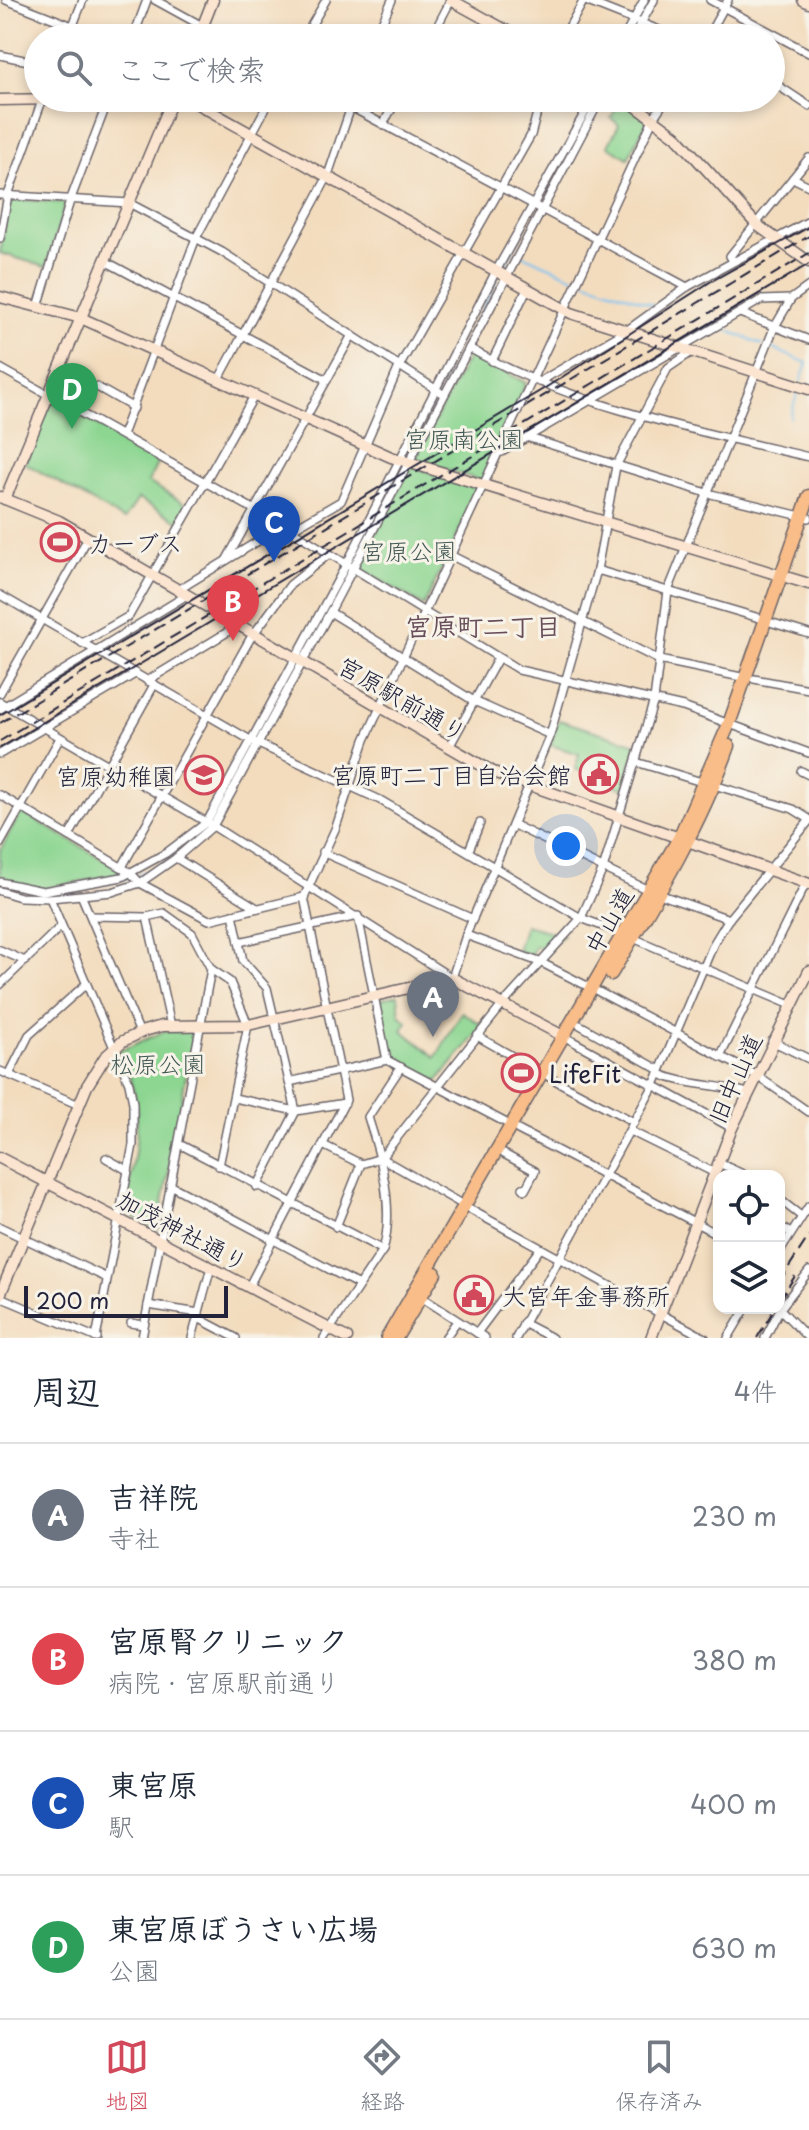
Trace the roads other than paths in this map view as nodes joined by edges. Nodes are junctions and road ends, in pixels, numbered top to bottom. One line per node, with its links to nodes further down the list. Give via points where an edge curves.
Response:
1 (6, 0): 17 (street)
2 (83, 0): 18 (street)
3 (147, 0): 19 (street)
4 (155, 0): 20 (street)
5 (213, 0): 21 (street)
6 (326, 0): 22 (street)
7 (392, 0): 23 (street)
8 (451, 0): 24 (street); 25 (street)
9 (583, 0): 16 (street); 26 (street)
10 (644, 0): 16 (street)
11 (654, 0): 16 (street)
12 (710, 0): 15 (street)
13 (803, 0): 14 (street)
14 (809, 3)
15 (726, 4): 28 (street); 29 (street)
16 (637, 22): 27 (street)
17 (66, 24)
18 (74, 24)
19 (138, 24)
20 (198, 24)
21 (204, 24)
22 (312, 24)
23 (381, 24)
24 (438, 24)
25 (495, 24)
26 (570, 24)
27 (642, 24)
28 (715, 24)
29 (760, 24)
30 (785, 39): 31 (street)
31 (809, 53)
32 (0, 55): 33 (street)
33 (24, 60)
34 (785, 90): 37 (street)
35 (24, 99): 36 (street)
36 (0, 100)
37 (809, 106)
38 (37, 112): 59 (street)
39 (105, 112): 60 (street)
40 (167, 112): 61 (street)
41 (212, 112): 53 (street)
42 (264, 112): 53 (street)
43 (349, 112): 55 (street)
44 (360, 112): 52 (street)
45 (390, 112): 52 (street)
46 (537, 112): 58 (street, via 531,135)
47 (586, 112): 62 (street)
48 (593, 112): 62 (street)
49 (646, 112): 51 (street)
50 (657, 112): 51 (street)
51 (654, 117): 64 (street); 68 (street)
52 (383, 124): 58 (street)
53 (252, 135): 55 (street); 66 (street)
54 (809, 158): 56 (street)
55 (327, 178): 69 (street); 74 (street)
56 (793, 178): 57 (street); 64 (street)
57 (809, 186)
58 (502, 188): 62 (street); 69 (street)
59 (4, 195): 60 (street); 65 (street)
60 (70, 201): 61 (street); 81 (street)
61 (129, 203): 66 (street); 70 (street)
62 (537, 208): 68 (street); 73 (street)
63 (809, 221): 67 (street)
64 (757, 225): 67 (street); 71 (street, via 730,256)
65 (0, 238)
66 (196, 238): 74 (street); 79 (street)
67 (775, 239): 71 (street); 72 (street)
68 (597, 241): 76 (street); 82 (street)
69 (465, 253): 73 (street); 95 (street)
70 (105, 261): 79 (street); 84 (street)
71 (733, 261): 76 (street)
72 (809, 262)
73 (501, 274): 77 (street); 90 (street); 103 (street)
74 (270, 282): 87 (street); 88 (street)
75 (809, 286): 80 (street)
76 (687, 287): 86 (street)
77 (527, 289): 82 (street); 94 (street)
78 (0, 297): 81 (street)
79 (174, 297): 87 (street); 92 (street)
80 (791, 299): 83 (street, via 761,300); 85 (street)
81 (38, 307): 84 (street)
82 (565, 310): 86 (street); 100 (street)
83 (740, 313): 85 (street); 91 (street)
84 (81, 318): 92 (street); 104 (street)
85 (774, 328): 89 (street); 97 (street)
86 (626, 331): 91 (street); 100 (street)
87 (243, 334): 98 (street); 99 (street)
88 (352, 335): 95 (street); 99 (street)
89 (809, 340)
90 (469, 348): 94 (street); 103 (street)
91 (677, 348): 93 (street); 106 (street)
92 (155, 350): 98 (street); 107 (street)
93 (693, 351): 97 (street); 108 (street, via 668,368)
94 (492, 361): 100 (street)
95 (399, 367): 103 (street); 113 (street)
96 (0, 368): 104 (street)
97 (757, 372): 102 (street); 112 (street)
98 (219, 379): 105 (street)
99 (327, 380): 109 (street)
100 (535, 380): 106 (street); 114 (street)
101 (97, 387): 107 (street)
102 (809, 389)
103 (441, 392): 116 (street)
104 (49, 393): 110 (street); 122 (street)
105 (254, 396): 109 (street); 118 (street)
106 (591, 398): 108 (street); 111 (street)
107 (134, 408): 110 (street)
108 (641, 414): 112 (street); 117 (street)
109 (303, 419): 113 (street); 123 (street)
110 (122, 435): 118 (street)
111 (526, 437): 114 (street); 117 (street)
112 (729, 438): 115 (street); 120 (street)
113 (366, 446): 116 (street); 128 (street, via 341,501)
114 (500, 453): 119 (street)
115 (809, 457)
116 (405, 460): 119 (street); 134 (street)
117 (616, 466): 120 (street); 126 (street)
118 (205, 481): 123 (street); 136 (street)
119 (485, 485): 126 (street); 132 (street)
120 (707, 493): 125 (street); 130 (street)
121 (809, 496): 125 (highway, 中山道)
122 (2, 498): 124 (street); 129 (street, 宮原駅前通り)
123 (252, 509): 127 (street); 133 (street)
124 (0, 511)
125 (807, 518): 137 (highway, 中山道)
126 (607, 523): 130 (street); 135 (street)
127 (281, 527): 128 (street); 133 (street)
128 (291, 530): 131 (street)
129 (88, 538): 136 (street, 宮原駅前通り); 144 (street)
130 (686, 546): 137 (street); 139 (street)
131 (329, 554): 134 (street); 148 (street, via 290,585)
132 (452, 556): 143 (street); 145 (street)
133 (227, 559): 140 (street)
134 (350, 567): 142 (street); 143 (street); 155 (street)
135 (597, 570): 139 (street); 145 (street)
136 (152, 575): 140 (street, 宮原駅前通り); 150 (street, via 129,616)
137 (785, 577): 138 (street); 146 (highway, 中山道)
138 (809, 584)
139 (668, 591): 146 (street); 154 (street)
140 (182, 592): 147 (street, 宮原駅前通り); 151 (street)
141 (0, 595): 144 (street)
142 (330, 612): 152 (street); 155 (street)
143 (426, 612): 152 (street); 153 (street)
144 (41, 620): 150 (street); 161 (street)
145 (584, 622): 154 (street); 158 (street)
146 (769, 622): 149 (street); 157 (highway, 中山道)
147 (239, 625): 148 (street, 宮原駅前通り); 159 (street)
148 (254, 634): 155 (street, 宮原駅前通り); 166 (street)
149 (809, 634)
150 (82, 643): 151 (street)
151 (96, 651): 156 (street); 164 (street)
152 (406, 658): 163 (street); 165 (street)
153 (498, 658): 158 (street, via 519,670); 163 (street)
154 (659, 660): 157 (street); 162 (street)
155 (300, 661): 165 (street, 宮原駅前通り); 171 (street)
156 (135, 674): 159 (street); 168 (street)
157 (750, 678): 160 (street); 167 (highway, 中山道)
158 (567, 681): 162 (street); 169 (street)
159 (150, 683): 166 (street); 176 (street)
160 (809, 689)
161 (0, 693)
162 (654, 700): 167 (street); 175 (street)
163 (474, 701): 169 (street); 172 (street)
164 (2, 705): 168 (street)
165 (380, 707): 172 (street, 宮原駅前通り); 179 (street)
166 (207, 715): 171 (street); 181 (street)
167 (733, 726): 173 (street); 177 (highway, 中山道)
168 (45, 728): 170 (street); 174 (street)
169 (550, 735): 178 (street)
170 (60, 738): 176 (street); 182 (street)
171 (256, 743): 179 (street); 186 (street)
172 (449, 747): 178 (street, 宮原駅前通り)
173 (809, 753)
174 (0, 754)
175 (636, 762): 177 (street); 183 (street)
176 (107, 766): 181 (street); 188 (street)
177 (709, 784): 184 (street, via 793,809); 189 (highway, 中山道)
178 (531, 786): 183 (street, 宮原駅前通り); 187 (street)
179 (350, 787): 191 (street); 192 (street)
180 (0, 795): 182 (street)
181 (161, 797): 186 (street); 195 (street)
182 (21, 807): 188 (street); 190 (street)
183 (619, 818): 189 (street, 宮原駅前通り); 196 (street)
184 (809, 820): 197 (street)
185 (480, 823): 191 (street)
186 (210, 824): 193 (street); 198 (street); 201 (street)
187 (514, 825): 194 (street); 196 (street)
188 (69, 836): 195 (street)
189 (683, 840): 197 (street, 宮原駅前通り); 203 (highway, 中山道)
190 (0, 844)
191 (469, 850): 194 (street)
192 (322, 852): 201 (street); 213 (street)
193 (176, 858): 198 (street); 207 (street)
194 (497, 866): 212 (street); 213 (street)
195 (122, 867): 198 (street)
196 (603, 869): 203 (street); 212 (street)
197 (769, 870): 200 (street, 宮原駅前通り); 214 (street)
198 (135, 877): 199 (street, via 43,891); 204 (street); 208 (street, via 209,920)
199 (0, 882)
200 (807, 884): 229 (street)
201 (309, 885): 205 (street); 210 (street)
202 (0, 891): 206 (street)
203 (654, 892): 214 (street); 218 (highway, 中山道)
204 (82, 897): 206 (street); 209 (street)
205 (304, 897): 207 (street); 215 (street)
206 (50, 898): 216 (street)
207 (257, 908): 208 (street)
208 (233, 914): 219 (street)
209 (91, 916): 211 (street); 240 (street)
210 (358, 916): 215 (street); 226 (street); 231 (street)
211 (147, 917): 224 (street, via 164,913 192,933); 238 (street)
212 (581, 918): 218 (street); 222 (street)
213 (473, 919): 217 (street)
214 (729, 919): 223 (street)
215 (311, 926): 219 (street); 234 (street)
216 (60, 927): 221 (street); 228 (street)
217 (466, 935): 222 (street); 226 (street)
218 (628, 937): 223 (street); 230 (highway, 中山道)
219 (239, 942): 235 (street, via 243,961 267,988)
220 (0, 950): 221 (street)
221 (25, 961): 227 (street)
222 (542, 963): 230 (street); 232 (street)
223 (703, 967): 229 (street); 241 (street)
224 (211, 969): 236 (street, via 230,982); 239 (street)
225 (809, 973): 233 (street, 旧中山道)
226 (452, 978): 231 (street); 232 (street)
227 (0, 985)
228 (85, 985): 245 (street); 253 (street, via 29,1035)
229 (753, 989): 233 (street); 246 (street)
230 (596, 990): 237 (highway, 中山道); 241 (street); 243 (highway, 中山道)
231 (373, 996): 234 (street); 248 (street)
232 (503, 1004): 242 (street); 243 (street)
233 (791, 1005): 244 (street, 旧中山道)
234 (329, 1006): 235 (street); 250 (street)
235 (275, 1019): 236 (street); 256 (street)
236 (248, 1025): 239 (street); 260 (street)
237 (580, 1025): 243 (highway, 中山道); 252 (street)
238 (171, 1026): 239 (street); 240 (street)
239 (199, 1026): 269 (street)
240 (140, 1033): 245 (street)
241 (676, 1033): 246 (street); 252 (street)
242 (477, 1036): 254 (street); 258 (street)
243 (568, 1039): 254 (highway, 中山道); 257 (street)
244 (772, 1041): 247 (street); 255 (street, 旧中山道)
245 (113, 1050): 262 (street, via 96,1069); 278 (street, via 133,1103)
246 (720, 1057): 255 (street)
247 (809, 1059)
248 (387, 1060): 249 (street); 250 (street)
249 (401, 1067): 258 (street); 274 (street, via 368,1117)
250 (341, 1070): 256 (street); 261 (street)
251 (0, 1071): 253 (street)
252 (660, 1072): 257 (street); 259 (street, via 701,1087)
253 (9, 1075): 262 (street)
254 (546, 1075): 265 (street); 266 (highway, 中山道)
255 (756, 1075): 259 (street, 旧中山道); 264 (street)
256 (289, 1082): 263 (street)
257 (654, 1085): 265 (street); 267 (street)
258 (437, 1087): 266 (street); 274 (street)
259 (748, 1093): 267 (street, 旧中山道)
260 (234, 1098): 263 (street); 276 (street)
261 (345, 1103): 263 (street); 270 (street)
262 (79, 1105): 281 (street)
263 (296, 1111): 283 (street)
264 (809, 1112)
265 (634, 1122): 268 (street)
266 (515, 1128): 271 (highway, 中山道); 280 (street); 289 (highway, 中山道)
267 (732, 1128): 277 (street, 旧中山道)
268 (630, 1131): 277 (street); 280 (street)
269 (179, 1144): 276 (street); 282 (street)
270 (323, 1145): 275 (street); 287 (street)
271 (504, 1154): 284 (street, via 535,1171); 289 (highway, 中山道)
272 (0, 1158): 281 (street, 加茂神社通り)
273 (106, 1158): 278 (street)
274 (381, 1158): 275 (street); 289 (street); 303 (street, via 387,1235)
275 (361, 1164): 294 (street)
276 (219, 1166): 283 (street)
277 (717, 1168): 279 (street)
278 (127, 1170): 291 (street)
279 (724, 1170)
280 (604, 1177): 292 (street); 304 (street)
281 (49, 1182): 291 (street, 加茂神社通り); 298 (street)
282 (170, 1185): 299 (street); 300 (street)
283 (257, 1187): 287 (street)
284 (523, 1188)
285 (713, 1193): 292 (street, 旧中山道)
286 (785, 1204): 290 (street)
287 (292, 1205): 294 (street); 300 (street)
288 (809, 1206): 290 (street)
289 (468, 1208): 302 (street); 311 (highway, 中山道); 331 (highway, 中山道)
290 (801, 1216): 297 (street)
291 (117, 1218): 299 (street, 加茂神社通り); 307 (street)
292 (697, 1222): 296 (street); 318 (street, 旧中山道)
293 (0, 1227): 298 (street)
294 (336, 1227): 303 (street)
295 (785, 1230): 297 (street)
296 (713, 1231)
297 (791, 1233): 301 (street)
298 (22, 1238): 307 (street); 310 (street)
299 (159, 1239): 305 (street, 加茂神社通り); 313 (street)
300 (273, 1239): 308 (street); 309 (street)
301 (785, 1243)
302 (540, 1249): 304 (street); 324 (street)
303 (383, 1250): 308 (street)
304 (558, 1259): 318 (street); 321 (street)
305 (211, 1267): 309 (street, 加茂神社通り); 317 (street)
306 (809, 1271): 312 (street)
307 (107, 1278): 326 (street)
308 (359, 1285): 323 (street)
309 (249, 1286): 323 (street, 加茂神社通り)
310 (0, 1296): 326 (street)
311 (421, 1297): 319 (street); 332 (highway, 中山道)
312 (785, 1302)
313 (148, 1305): 317 (street); 322 (street)
314 (742, 1314): 338 (street)
315 (777, 1314): 339 (street)
316 (785, 1314): 325 (street)
317 (198, 1315): 328 (street); 329 (street)
318 (661, 1316): 336 (street, 旧中山道); 337 (street)
319 (457, 1321): 324 (street); 333 (street)
320 (131, 1323): 322 (street)
321 (523, 1323): 334 (street); 335 (street)
322 (144, 1325): 327 (street)
323 (327, 1334): 330 (street, 加茂神社通り)
324 (481, 1336)
325 (808, 1336)
326 (97, 1338)
327 (142, 1338)
328 (192, 1338)
329 (236, 1338)
330 (347, 1338)
331 (387, 1338)
332 (396, 1338)
333 (445, 1338)
334 (516, 1338)
335 (552, 1338)
336 (651, 1338)
337 (705, 1338)
338 (728, 1338)
339 (765, 1338)

